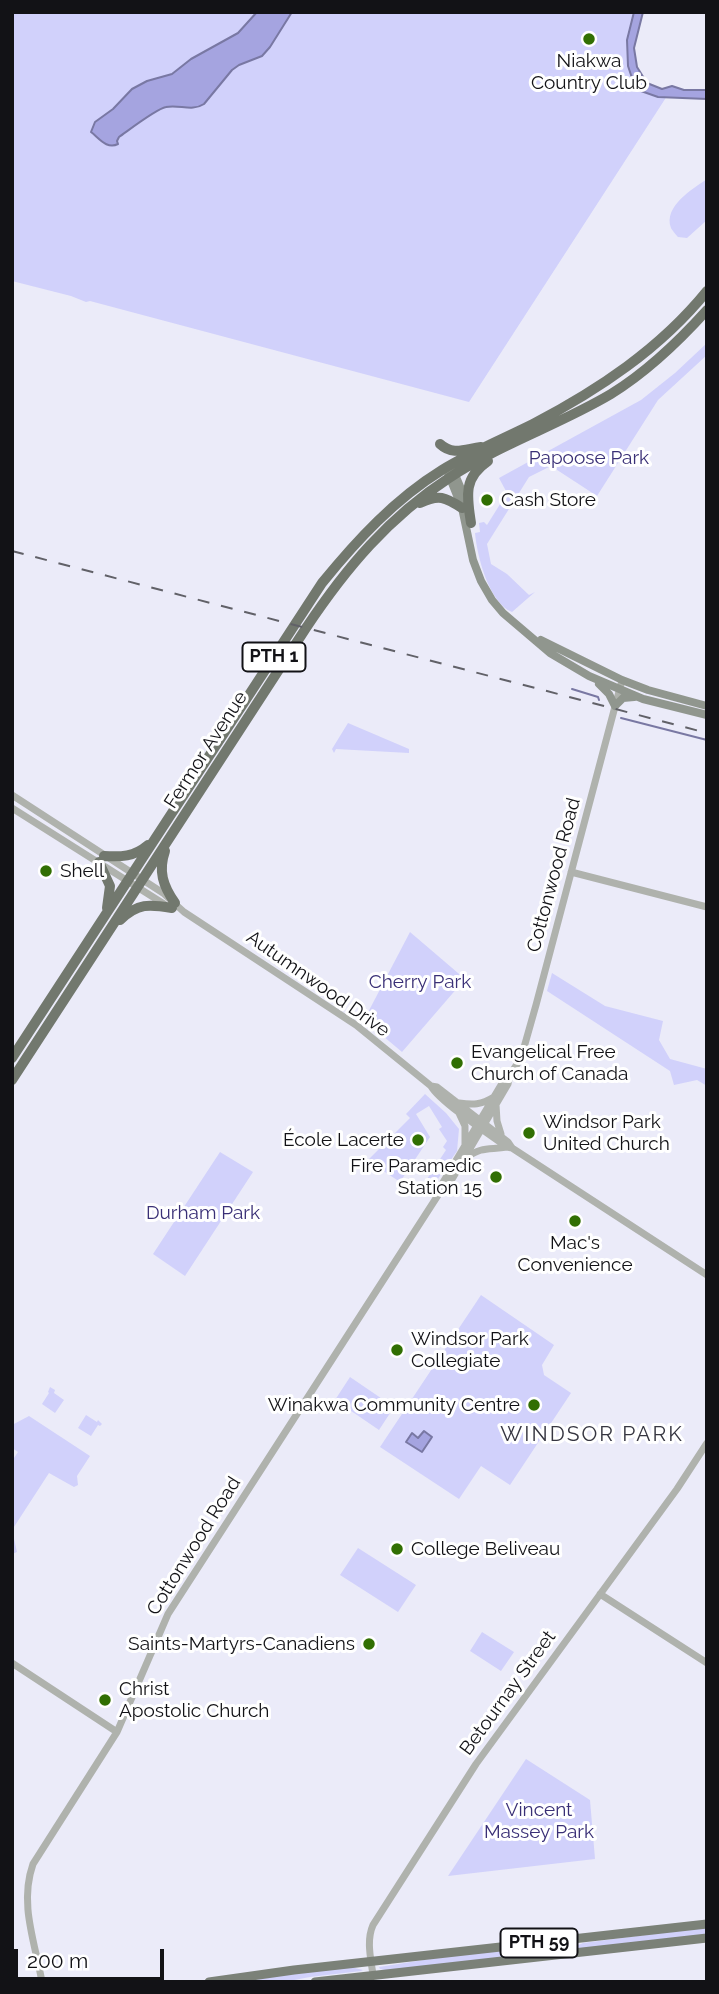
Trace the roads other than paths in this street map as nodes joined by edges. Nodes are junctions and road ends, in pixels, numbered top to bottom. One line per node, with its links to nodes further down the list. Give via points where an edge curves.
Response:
1 (707, 291): 5 (highway, Fermor Avenue / PTH 1, via 674,328 598,388)
2 (707, 310): 3 (highway, Fermor Avenue / PTH 1, via 683,336 612,393)
3 (516, 442): 6 (highway, Fermor Avenue / PTH 1); 9 (highway, via 481,466 471,479 467,498)
4 (440, 444): 5 (highway, via 456,452)
5 (488, 446): 6 (highway, Fermor Avenue / PTH 1)
6 (451, 471): 7 (main road); 8 (highway, Fermor Avenue / PTH 1); 9 (main road); 21 (highway, Fermor Avenue / PTH 1, via 412,491 350,549 322,583)
7 (462, 508): 8 (highway, via 440,497); 10 (main road)
8 (402, 514): 20 (highway, Fermor Avenue / PTH 1, via 358,557 331,592)
9 (471, 523): 10 (main road)
10 (473, 558): 11 (main road, via 492,601)
11 (523, 631): 12 (main road); 13 (main road)
12 (589, 676): 13 (main road); 15 (main road, via 608,692)
13 (620, 685): 14 (main road); 15 (street, Cottonwood Road); 16 (main road)
14 (643, 699): 15 (main road, via 625,697); 17 (main road)
15 (615, 706): 23 (street, Cottonwood Road)
16 (707, 706)
17 (707, 715)
18 (12, 795): 22 (street)
19 (12, 808): 22 (street)
20 (170, 837): 24 (highway, Fermor Avenue / PTH 1); 25 (highway, via 162,876)
21 (156, 838): 22 (highway, via 129,856); 24 (highway, Fermor Avenue / PTH 1)
22 (102, 859): 24 (street, Autumnwood Drive); 27 (highway, via 110,886)
23 (571, 872): 26 (street); 31 (street, Cottonwood Road, via 521,1058)
24 (135, 881): 25 (street, Autumnwood Drive); 27 (highway, Fermor Avenue / PTH 1); 28 (highway, Fermor Avenue / PTH 1)
25 (174, 906): 28 (highway, via 141,906); 32 (street, Autumnwood Drive, via 356,1025)
26 (707, 907)
27 (104, 919): 29 (highway, Fermor Avenue / PTH 1)
28 (111, 928): 30 (highway, Fermor Avenue / PTH 1)
29 (12, 1058)
30 (12, 1080)
31 (495, 1101): 32 (street); 33 (street, Cottonwood Road); 34 (street)
32 (457, 1106): 33 (street, Autumnwood Drive); 35 (street, via 465,1126)
33 (481, 1124): 34 (street, Autumnwood Drive); 35 (street, Cottonwood Road); 36 (street, Autumnwood Drive); 37 (street, Cottonwood Road)
34 (503, 1137): 36 (street, Autumnwood Drive)
35 (464, 1147): 38 (street, Cottonwood Road)
36 (509, 1147): 37 (street, via 481,1149); 39 (street, Autumnwood Drive)
37 (463, 1161): 38 (street, Cottonwood Road)
38 (442, 1189): 44 (street, Cottonwood Road, via 168,1614)
39 (707, 1275)
40 (707, 1443): 41 (street, Betournay Street)
41 (600, 1594): 43 (street); 51 (street, Betournay Street, via 475,1764 373,1925 369,1934)
42 (12, 1663): 45 (street)
43 (707, 1663)
44 (125, 1713): 45 (street); 46 (street, Cottonwood Road)
45 (100, 1721): 46 (street)
46 (117, 1732): 53 (street, Cottonwood Road, via 39,1854 28,1879 27,1908)
47 (707, 1924): 49 (main road, PTH 59)
48 (707, 1938): 50 (main road, PTH 59)
49 (566, 1940): 50 (main road); 51 (main road, PTH 59)
50 (568, 1953): 52 (main road, PTH 59)
51 (371, 1962): 52 (street, Betournay Street); 54 (main road, PTH 59)
52 (373, 1975): 55 (main road, PTH 59)
53 (42, 1982)
54 (209, 1982)
55 (315, 1982)

